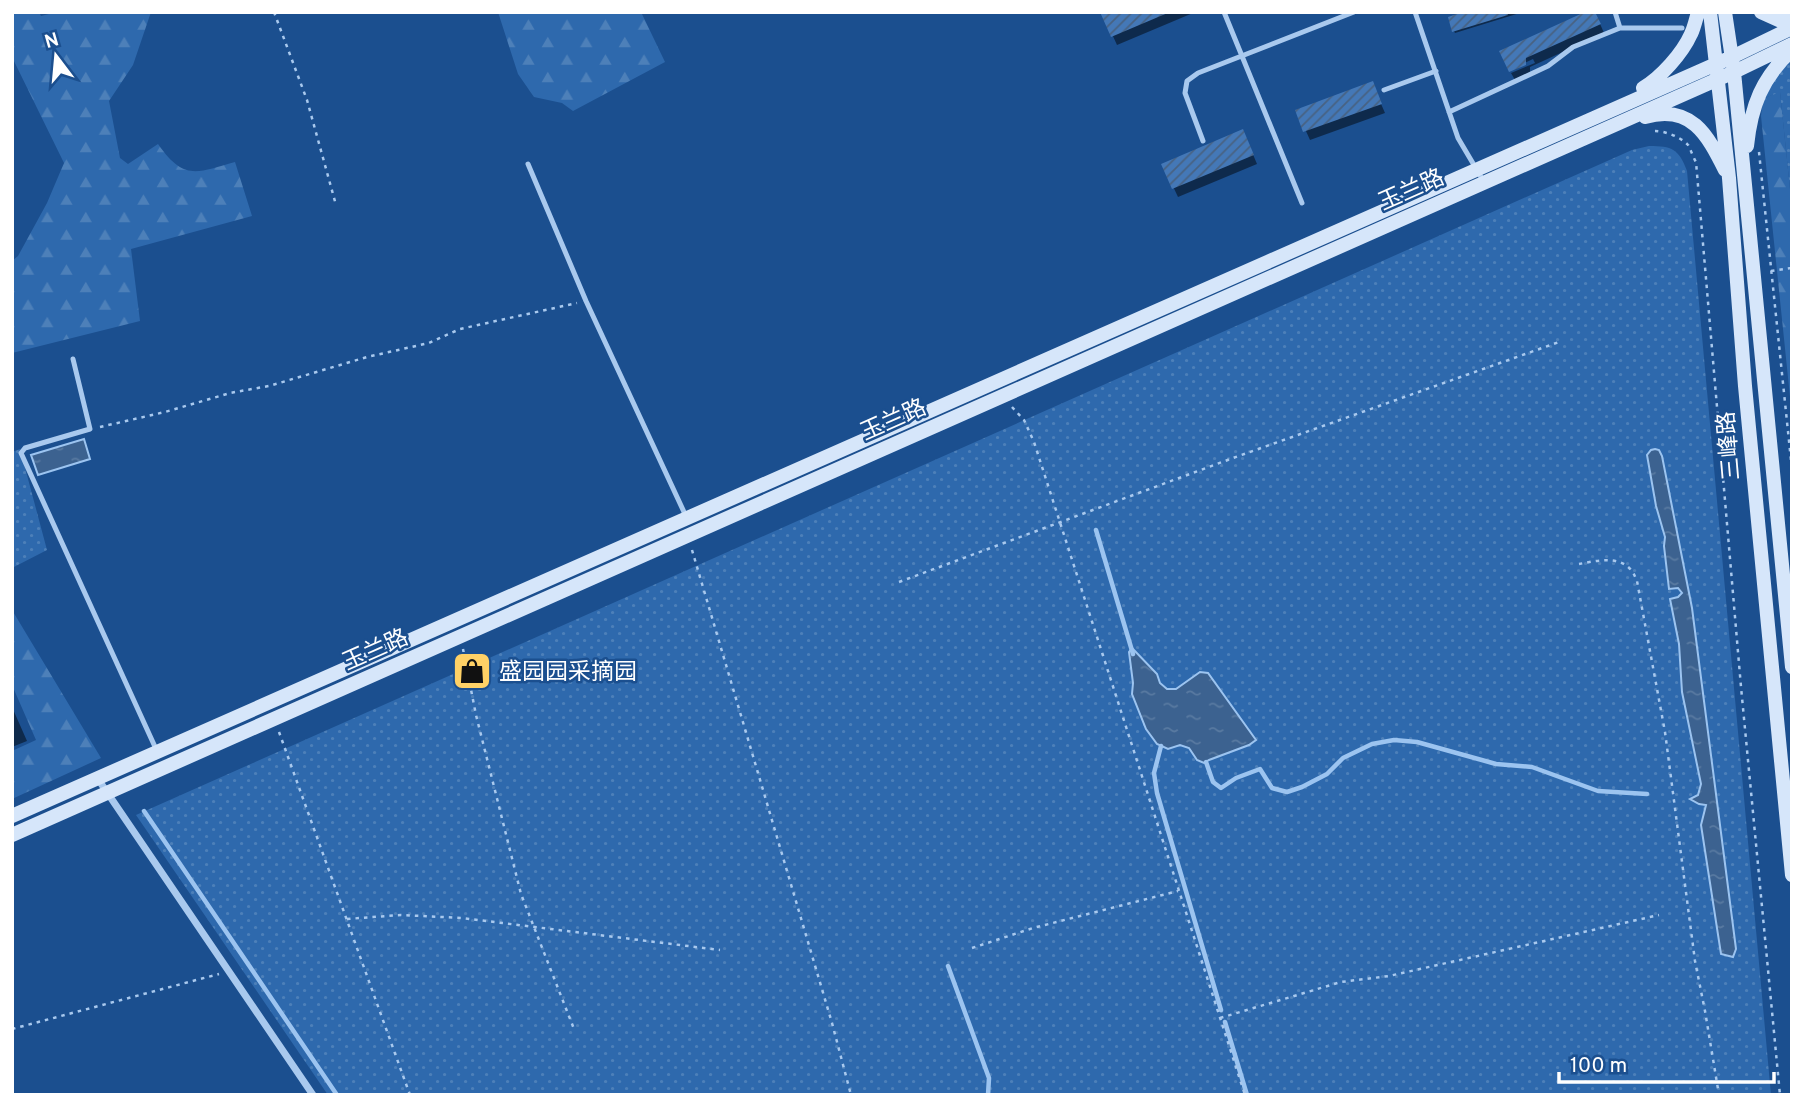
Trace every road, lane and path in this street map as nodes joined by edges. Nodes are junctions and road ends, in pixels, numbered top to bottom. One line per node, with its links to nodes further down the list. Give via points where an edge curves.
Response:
1 (274, 12): 32 (path, via 307,100)
2 (1224, 12): 16 (lane)
3 (1354, 12): 16 (lane)
4 (1415, 12): 19 (lane)
5 (1615, 12): 12 (lane)
6 (1698, 12): 24 (street, via 1691,34 1673,62)
7 (1710, 12): 18 (street, 三峰路)
8 (1725, 12): 17 (street, 三峰路)
9 (1761, 12): 10 (street)
10 (1792, 20)
11 (1682, 27): 12 (lane)
12 (1620, 28): 23 (lane, via 1573,47 1548,66)
13 (1792, 29): 17 (street, 玉兰路)
14 (1792, 44): 20 (street, 玉兰路)
15 (1792, 50): 30 (street, via 1763,84)
16 (1242, 55): 26 (lane, via 1187,81 1185,93); 31 (lane)
17 (1732, 57): 18 (street, 玉兰路); 20 (street, 三峰路)
18 (1716, 63): 21 (street, 三峰路); 24 (street, 玉兰路)
19 (1436, 71): 22 (lane); 23 (lane)
20 (1734, 72): 21 (street, 玉兰路); 30 (street, 三峰路)
21 (1717, 79): 24 (street, 玉兰路); 30 (street, 三峰路)
22 (1384, 90)
23 (1450, 112): 29 (lane, via 1458,138)
24 (1605, 121): 29 (street, 玉兰路); 30 (street, via 1656,114 1692,121)
25 (1652, 131): 70 (path, via 1687,144 1696,162)
26 (1203, 141)
27 (1759, 147): 34 (path)
28 (528, 164): 35 (lane)
29 (1480, 176): 38 (street, 玉兰路); 41 (street, 玉兰路)
30 (1736, 177): 47 (street, 三峰路); 54 (street, 三峰路, via 1746,399)
31 (1301, 203)
32 (336, 205)
33 (1792, 268): 34 (path)
34 (1771, 271): 40 (path)
35 (586, 301): 39 (path, via 460,329 429,343); 41 (lane, via 684,512)
36 (1559, 342): 42 (path)
37 (74, 359): 39 (lane)
38 (1002, 396): 42 (path, via 1024,420); 43 (street, 玉兰路)
39 (90, 429): 49 (lane, via 21,453)
40 (1792, 470)
41 (683, 520): 49 (street, 玉兰路)
42 (1060, 522): 45 (path); 55 (path)
43 (688, 536): 48 (street, 玉兰路); 67 (path)
44 (1579, 564): 69 (path, via 1622,563 1637,581 1665,732)
45 (899, 582)
46 (462, 646): 58 (path, via 511,855)
47 (1792, 667)
48 (275, 719): 51 (street, 玉兰路); 57 (path)
49 (157, 752): 50 (street, 玉兰路)
50 (98, 779): 51 (street); 52 (street, 玉兰路)
51 (107, 793): 53 (street, 玉兰路); 61 (street)
52 (12, 816)
53 (12, 835)
54 (1792, 875)
55 (1179, 891): 59 (path); 62 (path)
56 (1659, 915): 62 (path, via 1389,976 1341,982)
57 (347, 919): 58 (path, via 401,915); 66 (path)
58 (533, 927): 60 (path); 63 (path)
59 (972, 948)
60 (720, 950)
61 (229, 971): 64 (path); 65 (street)
62 (1220, 1018): 68 (path)
63 (574, 1028)
64 (12, 1029)
65 (313, 1095)
66 (410, 1095)
67 (851, 1095)
68 (1245, 1095)
69 (1718, 1095)
70 (1780, 1095)

